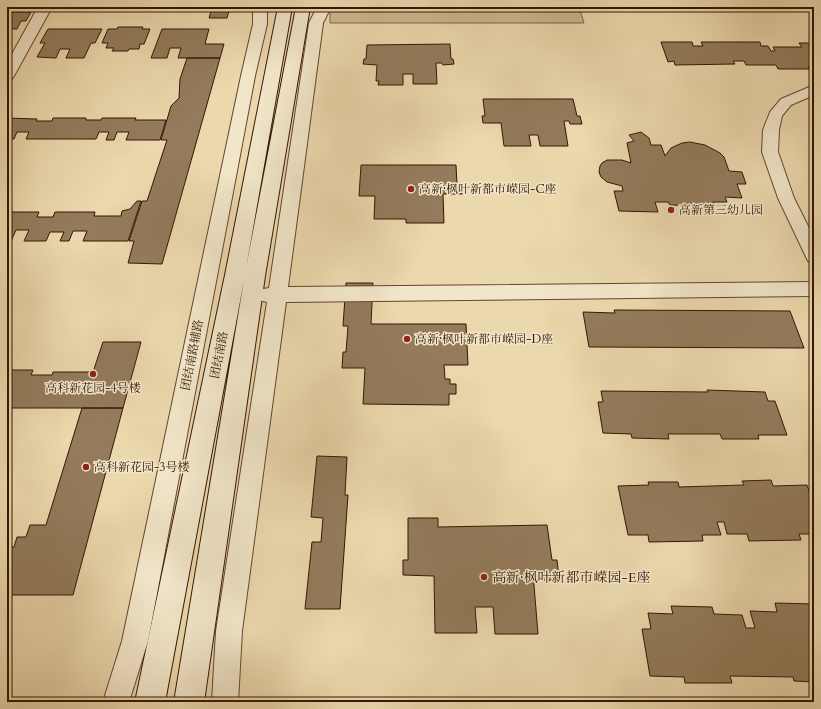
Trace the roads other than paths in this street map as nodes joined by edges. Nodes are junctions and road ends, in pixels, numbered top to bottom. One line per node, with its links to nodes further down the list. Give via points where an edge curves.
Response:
1 (45, 7): 6 (street)
2 (260, 7): 12 (street, 团结南路辅路, via 260,24 136,634)
3 (285, 7): 13 (main road, 团结南路)
4 (302, 7): 10 (main road, 团结南路)
5 (324, 7): 11 (street, via 316,23)
6 (7, 76)
7 (814, 90): 8 (street, via 786,102 775,115 770,152 781,186)
8 (814, 256)
9 (814, 289): 11 (street)
10 (252, 294): 11 (street); 14 (main road, 团结南路)
11 (278, 294): 15 (street, via 229,631)
12 (116, 702)
13 (150, 702)
14 (189, 702)
15 (225, 702)

